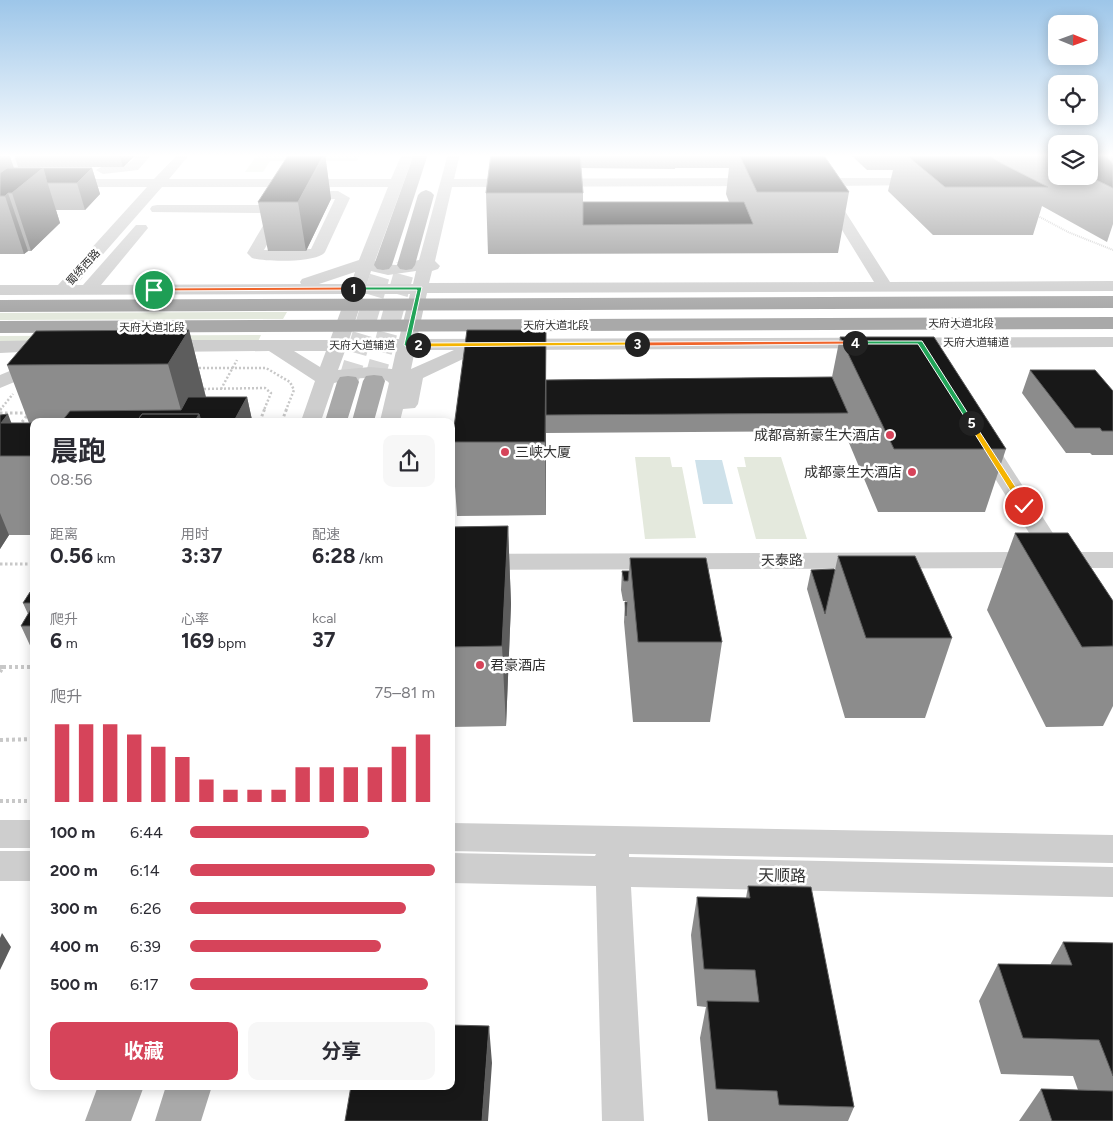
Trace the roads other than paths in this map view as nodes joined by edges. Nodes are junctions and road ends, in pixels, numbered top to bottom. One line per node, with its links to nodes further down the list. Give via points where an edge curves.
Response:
1 (137, 206): 23 (street, 蜀绣西路)
2 (159, 206): 11 (street, 蜀绣西路)
3 (264, 206): 12 (street)
4 (279, 206): 13 (street)
5 (339, 206): 13 (street, via 317,252 307,255 255,254)
6 (390, 206): 15 (street)
7 (399, 206): 15 (main road)
8 (423, 206): 16 (main road)
9 (441, 206): 14 (street)
10 (836, 206): 19 (street)
11 (157, 209): 12 (street); 24 (street, 蜀绣西路)
12 (262, 209): 13 (street, via 259,214)
13 (275, 218)
14 (427, 263): 15 (street, via 410,268 374,268); 20 (street); 26 (street)
15 (375, 264): 21 (street); 27 (street)
16 (406, 265)
17 (1054, 286): 18 (street); 19 (street); 25 (street)
18 (1113, 286)
19 (884, 287): 20 (street)
20 (479, 288): 26 (street)
21 (288, 289): 24 (street); 27 (street)
22 (0, 290): 23 (street)
23 (62, 290): 24 (street)
24 (87, 290)
25 (1113, 292)
26 (418, 296): 27 (main road, 天府大道北段); 28 (main road, 天府大道北段); 32 (street)
27 (355, 297): 29 (main road, 天府大道北段); 31 (street)
28 (1113, 302)
29 (0, 306)
30 (1113, 323): 32 (main road, 天府大道北段)
31 (344, 326): 32 (main road, 天府大道北段); 33 (main road, 天府大道北段); 38 (street)
32 (411, 326): 39 (street)
33 (0, 327)
34 (1113, 342): 35 (street, 天府大道辅道)
35 (920, 343): 36 (street, 天府大道辅道); 42 (street)
36 (482, 344): 39 (street, 天府大道辅道); 52 (street, via 414,375)
37 (272, 345): 38 (street, 天府大道辅道); 41 (street, 天府大道辅道); 43 (street)
38 (337, 345): 39 (street, 天府大道辅道); 43 (street)
39 (407, 345): 47 (street)
40 (0, 346): 45 (street, via 73,350)
41 (143, 346)
42 (936, 368)
43 (325, 379): 47 (street, via 343,374 385,373 394,376); 48 (street)
44 (374, 381): 50 (main road)
45 (0, 382)
46 (348, 382): 49 (main road)
47 (399, 383): 51 (street)
48 (312, 418)
49 (337, 418)
50 (364, 418)
51 (391, 418)
52 (406, 418)
53 (968, 418): 55 (street)
54 (1113, 560): 55 (street, 天泰路)
55 (1058, 561): 56 (street, 天泰路); 57 (street)
56 (455, 562)
57 (1073, 585)
58 (0, 834): 59 (street)
59 (30, 834)
60 (455, 837): 61 (street, 天顺路)
61 (612, 856): 62 (street, 天顺路); 65 (street, 天顺路); 66 (street, 天顺路); 71 (street)
62 (1109, 858)
63 (0, 866): 64 (street)
64 (30, 866)
65 (455, 868)
66 (1113, 882)
67 (120, 1090): 69 (main road)
68 (188, 1090): 70 (main road)
69 (108, 1121)
70 (178, 1121)
71 (622, 1121)

